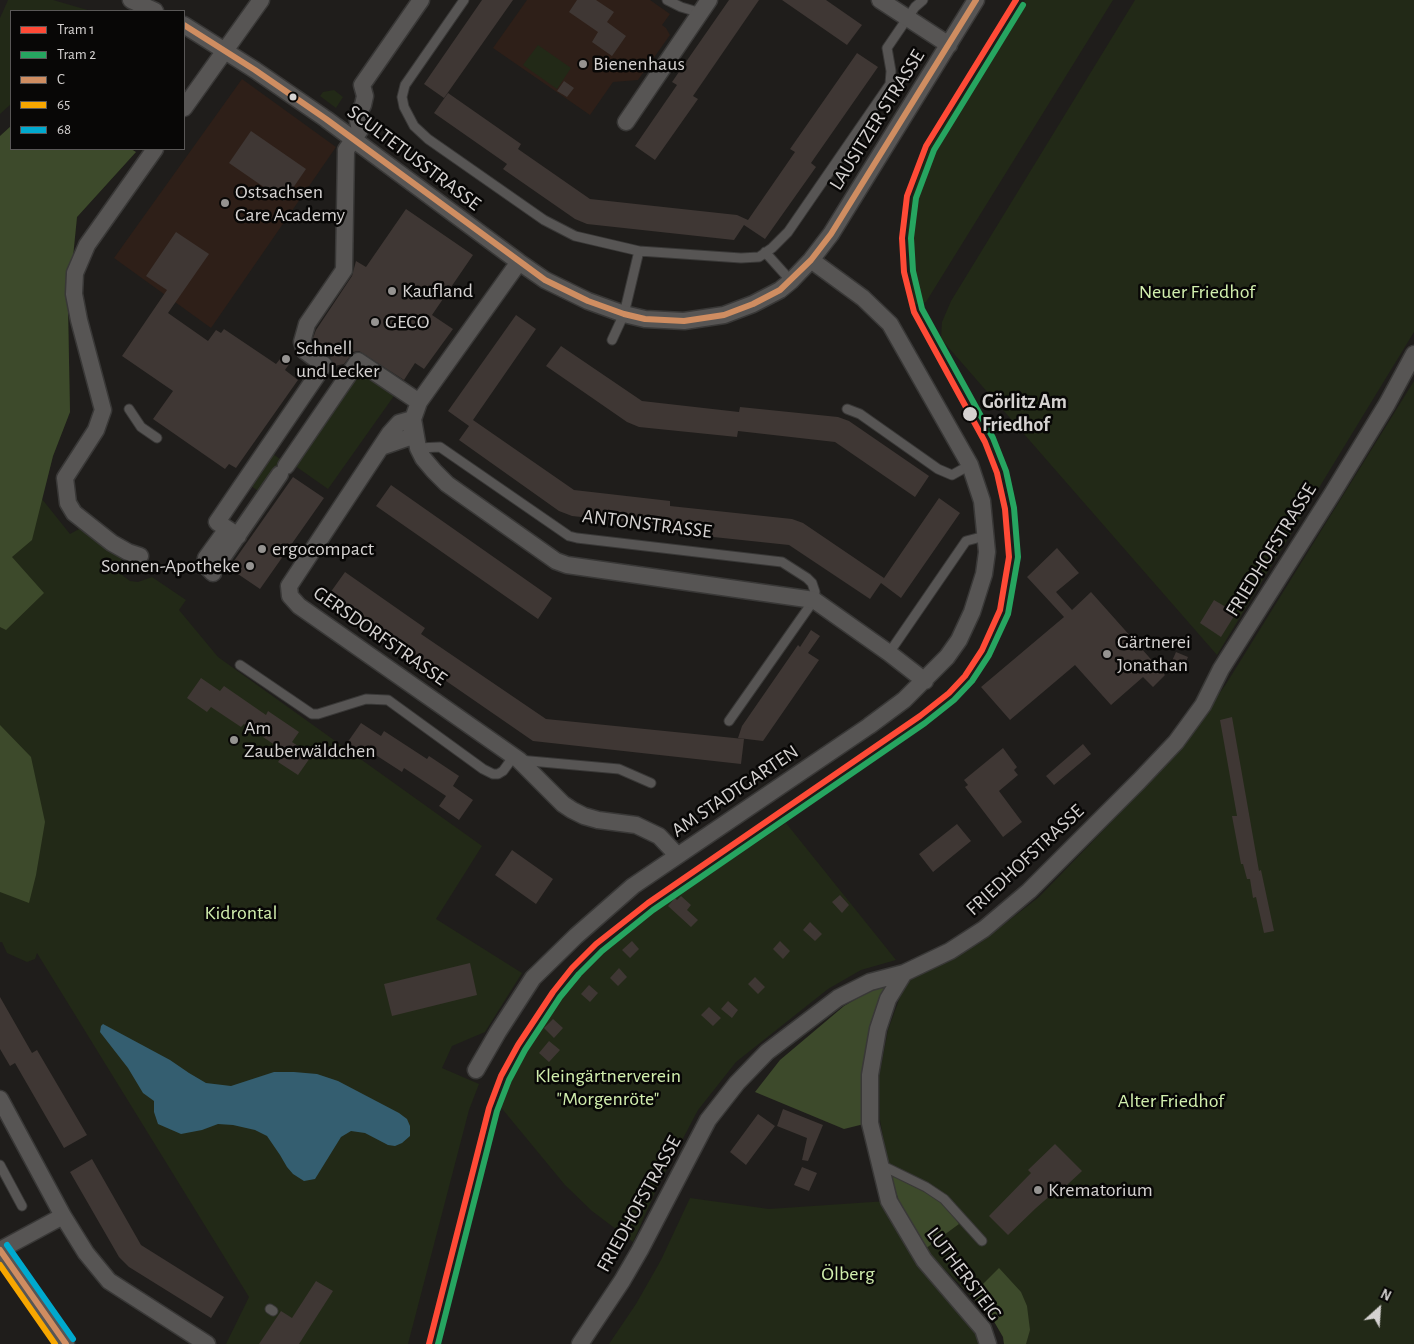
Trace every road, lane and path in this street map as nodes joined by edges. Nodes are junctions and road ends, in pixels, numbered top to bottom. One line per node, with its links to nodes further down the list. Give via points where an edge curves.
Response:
1 (131, 0): 10 (street)
2 (262, 0): 14 (street)
3 (421, 0): 17 (street, via 362,85 365,96 357,116 360,130)
4 (464, 0): 19 (lane, via 404,86 404,107 414,126 544,220 576,236)
5 (667, 0): 9 (lane, via 681,7)
6 (880, 0): 11 (street)
7 (923, 0): 11 (lane)
8 (976, 0): 13 (street, LAUSITZER STRASSE)
9 (705, 6): 16 (street)
10 (153, 10)
11 (907, 18): 13 (street); 20 (lane, via 887,48 892,71 890,84 788,232)
12 (185, 26): 14 (street, SCULTETUSSTRASSE)
13 (949, 45): 21 (street, LAUSITZER STRASSE, via 831,234)
14 (226, 50): 15 (street); 17 (street, SCULTETUSSTRASSE)
15 (185, 107)
16 (626, 122)
17 (354, 140): 22 (street, SCULTETUSSTRASSE); 27 (street, via 346,150 344,270 307,324 302,342 305,351)
18 (154, 150): 38 (street, via 87,245 75,273 74,294 79,320 103,410 96,430 65,478 68,503 74,513 112,543)
19 (639, 250): 20 (lane, via 741,258 758,257); 24 (lane)
20 (765, 252): 23 (lane)
21 (811, 260): 23 (street, SCULTETUSSTRASSE); 35 (street, AM STADTGARTEN, via 863,298 890,324)
22 (519, 262): 24 (street, SCULTETUSSTRASSE, via 570,293); 29 (street)
23 (791, 281): 24 (street, SCULTETUSSTRASSE, via 752,304 705,319 665,321)
24 (624, 314): 25 (lane)
25 (612, 340)
26 (1414, 354): 48 (street, FRIEDHOFSTRASSE, via 1342,478 1221,669 1203,705 1176,742 1058,863 984,929 950,951)
27 (324, 365): 28 (street, via 333,371); 36 (street, via 217,522)
28 (354, 368): 29 (street, via 358,361); 36 (street, via 283,470)
29 (419, 402): 32 (street)
30 (130, 409): 33 (lane, via 141,427)
31 (847, 409): 35 (lane, via 860,414 938,469 952,475)
32 (414, 425): 34 (street); 45 (street, GERSDORFSTRASSE, via 399,423 381,446 289,586 290,596 299,606)
33 (157, 438)
34 (418, 448): 40 (street, via 447,484 556,561); 40 (lane, ANTONSTRASSE, via 440,447 569,536 782,562 812,583)
35 (970, 465): 37 (street, AM STADTGARTEN, via 982,500)
36 (232, 532): 39 (street)
37 (985, 536): 41 (lane, via 966,541); 43 (street, AM STADTGARTEN, via 984,574 972,612 959,640)
38 (140, 556)
39 (216, 567)
40 (814, 600): 41 (street); 44 (lane)
41 (889, 653): 43 (street)
42 (240, 666): 45 (lane, via 312,714 366,699 388,700 493,774 498,774)
43 (925, 681): 47 (street, AM STADTGARTEN, via 869,726)
44 (729, 721)
45 (517, 758): 46 (lane, via 619,768); 47 (street, GERSDORFSTRASSE, via 572,810 598,820 636,825 659,836)
46 (651, 783)
47 (676, 855): 49 (street, AM STADTGARTEN, via 633,886 534,978)
48 (904, 973): 51 (street, LUTHERSTEIG, via 888,999 878,1028 870,1075 870,1123); 59 (street, FRIEDHOFSTRASSE, via 870,982 838,998 767,1052 737,1083 708,1120 636,1258)
49 (476, 1070)
50 (0, 1099): 54 (street)
51 (881, 1165): 55 (lane, via 944,1199); 60 (street, LUTHERSTEIG, via 889,1201 899,1220 924,1260 983,1329)
52 (0, 1166): 53 (lane)
53 (22, 1206)
54 (63, 1216): 56 (street); 58 (street, via 86,1253 109,1281)
55 (982, 1241)
56 (0, 1250): 57 (street)
57 (66, 1344)
58 (207, 1344)
59 (580, 1344)
60 (988, 1344)

